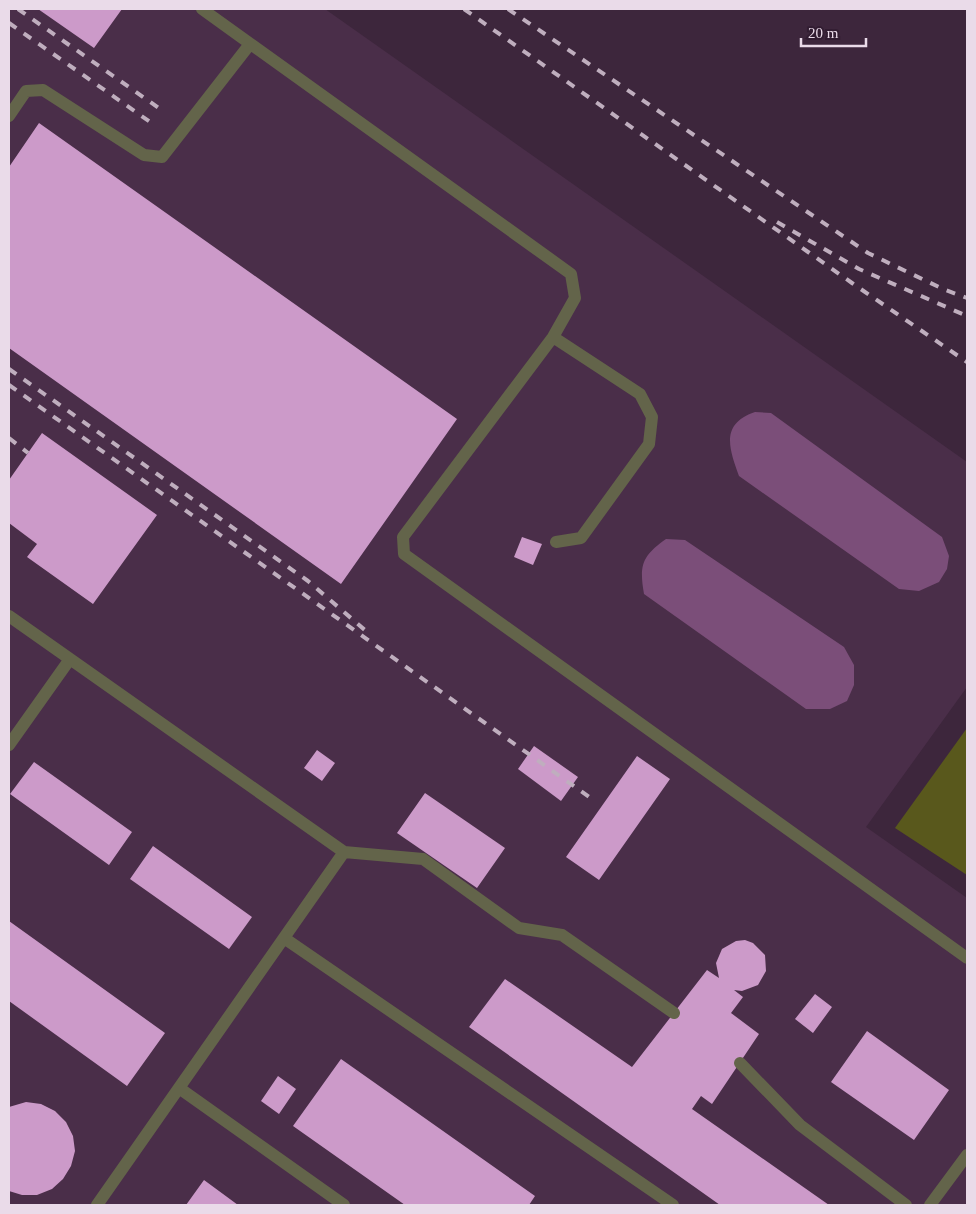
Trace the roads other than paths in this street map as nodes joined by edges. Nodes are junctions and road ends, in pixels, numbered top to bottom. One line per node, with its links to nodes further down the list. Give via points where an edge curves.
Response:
1 (202, 9): 2 (lane)
2 (250, 44): 3 (lane, via 162,156 144,155 43,90 26,91); 4 (lane, via 571,274 575,298)
3 (9, 116)
4 (553, 337): 5 (lane, via 640,394 652,417 649,444 581,538); 11 (lane, via 403,537 404,554)
5 (556, 542)
6 (9, 616): 7 (lane)
7 (70, 659): 8 (lane); 9 (lane)
8 (9, 746)
9 (344, 852): 10 (lane); 12 (lane, via 423,859 519,928 562,935)
10 (284, 938): 14 (lane); 18 (lane)
11 (967, 958)
12 (674, 1013)
13 (740, 1063): 19 (lane, via 800,1125)
14 (179, 1088): 16 (lane); 17 (lane)
15 (967, 1155): 20 (lane)
16 (97, 1205)
17 (344, 1205)
18 (673, 1205)
19 (906, 1205)
20 (930, 1205)

